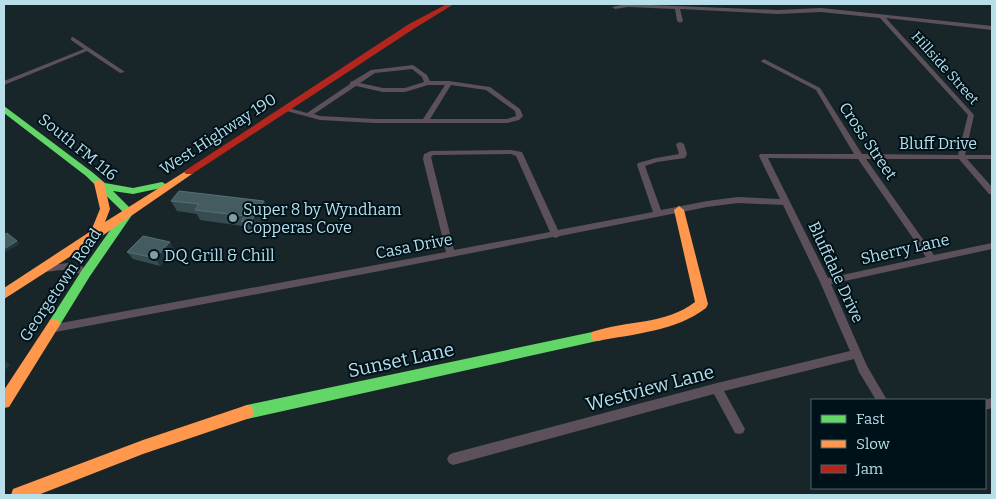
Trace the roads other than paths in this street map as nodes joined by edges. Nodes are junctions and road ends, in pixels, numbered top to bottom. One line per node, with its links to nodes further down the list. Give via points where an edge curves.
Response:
1 (451, 4): 16 (main road, West Highway 190)
2 (615, 7): 3 (street)
3 (677, 8): 4 (street, via 778,12 821,10); 5 (street)
4 (882, 16): 6 (street); 22 (street, Hillside Street, via 971,115)
5 (680, 21)
6 (992, 28)
7 (73, 39): 8 (street)
8 (88, 49): 10 (street); 11 (street)
9 (764, 61): 21 (street, Cross Street, via 818,89)
10 (122, 72)
11 (4, 83)
12 (428, 83): 13 (street); 14 (street, via 406,90); 14 (street, via 419,70 404,66 373,71)
13 (448, 83): 18 (street); 18 (street, via 495,91 518,110 520,116 507,121)
14 (352, 84): 17 (street)
15 (4, 109): 25 (main road, South FM 116)
16 (285, 109): 17 (street); 24 (main road, West Highway 190)
17 (308, 115): 18 (street, via 375,121)
18 (425, 121)
19 (680, 144): 30 (street, via 682,156 641,165)
20 (763, 156): 21 (street, Bluff Drive); 27 (street, Bluffdale Drive)
21 (860, 157): 22 (street, Bluff Drive); 35 (street, Cross Street)
22 (962, 157): 23 (street, Bluff Drive); 26 (street)
23 (992, 157)
24 (175, 181): 25 (main road, via 133,191); 29 (main road, West Highway 190)
25 (100, 184): 29 (main road, South FM 116); 32 (main road, via 105,209)
26 (992, 192)
27 (784, 202): 28 (street, Casa Drive, via 738,200); 38 (street, Bluffdale Drive)
28 (679, 210): 30 (street, Casa Drive); 47 (main road, Sunset Lane, via 702,304 681,318 253,410 143,447)
29 (129, 212): 32 (main road, West Highway 190); 37 (main road, Georgetown Road)
30 (658, 214): 31 (street, Casa Drive)
31 (556, 234): 34 (street, Casa Drive); 34 (street, via 519,154 436,152 428,154 427,159)
32 (95, 235): 36 (main road, West Highway 190)
33 (992, 246): 35 (street, Sherry Lane)
34 (450, 254): 40 (street, Casa Drive)
35 (931, 258): 38 (street, Sherry Lane)
36 (41, 269): 37 (street, via 74,266); 39 (main road, West Highway 190)
37 (86, 273): 40 (main road, Georgetown Road)
38 (825, 282): 41 (street, Bluffdale Drive)
39 (4, 294)
40 (50, 329): 44 (main road, Georgetown Road)
41 (856, 354): 42 (street, Westview Lane); 43 (street, Bluffdale Drive)
42 (717, 388): 45 (street); 46 (street, Westview Lane)
43 (881, 399)
44 (4, 402)
45 (739, 429)
46 (453, 459)
47 (19, 495)

